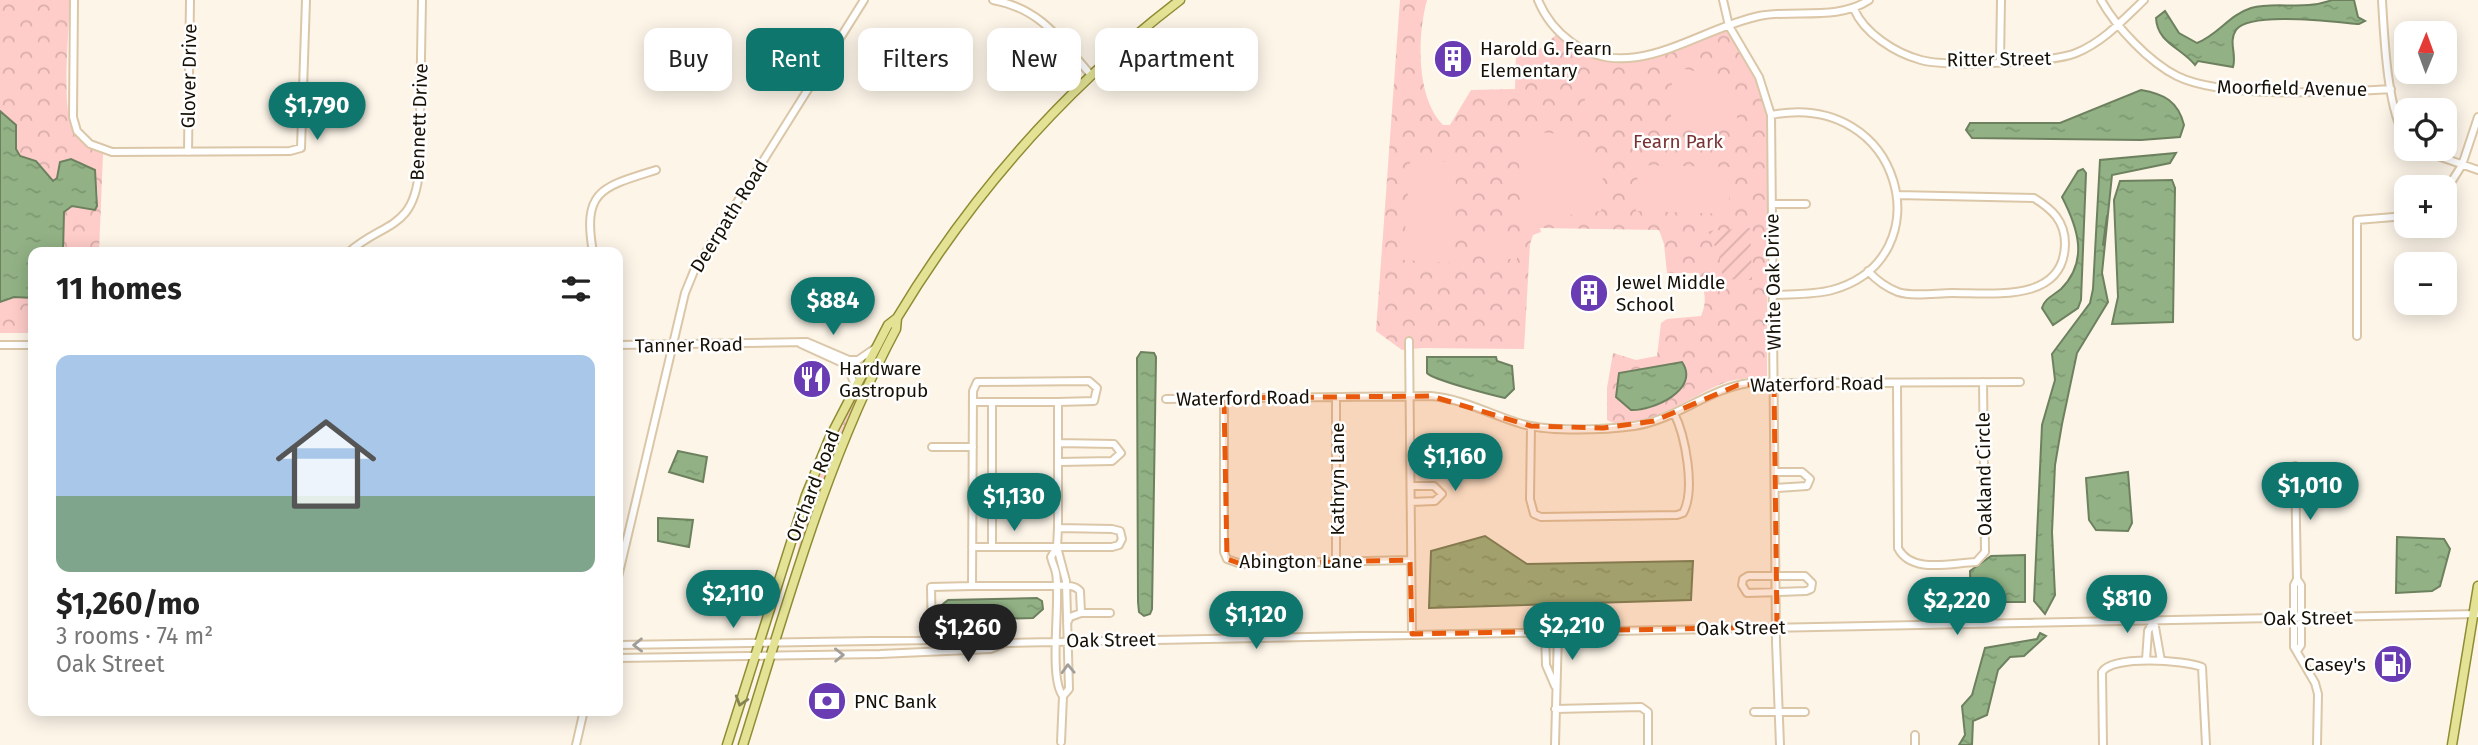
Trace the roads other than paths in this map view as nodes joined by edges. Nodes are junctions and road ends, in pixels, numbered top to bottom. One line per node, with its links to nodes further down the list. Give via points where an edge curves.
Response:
1 (74, 0): 25 (street, via 72,104 81,136 106,151)
2 (190, 0): 25 (street, Glover Drive)
3 (306, 0): 25 (street, via 301,148)
4 (422, 0): 35 (street, Bennett Drive, via 416,193 393,226)
5 (864, 0): 46 (street, Deerpath Road, via 694,271)
6 (993, 0): 15 (street)
7 (1180, 0): 20 (main road, Orchard Road)
8 (1538, 0): 18 (street, via 1550,23 1573,44 1599,57 1620,60 1654,54)
9 (1723, 0): 18 (street, White Oak Drive)
10 (1869, 0): 16 (street)
11 (2001, 0): 19 (street)
12 (2101, 0): 17 (street, Moorfield Avenue)
13 (2144, 0): 17 (street, Ritter Street)
14 (2382, 0): 21 (street)
15 (1020, 2): 20 (street, via 1041,18)
16 (1854, 9): 18 (street, via 1758,16); 19 (street, Ritter Street, via 1874,35 1923,61)
17 (2119, 24): 19 (street, Ritter Street, via 2094,44 2070,55); 21 (street, Moorfield Avenue, via 2159,64 2199,85)
18 (1729, 26): 23 (street, White Oak Drive, via 1759,77)
19 (2000, 61)
20 (1091, 75): 39 (main road, Orchard Road, via 974,203)
21 (2392, 89): 22 (street)
22 (2394, 103)
23 (1771, 115): 31 (street, via 1825,115 1861,131 1886,159); 32 (street, White Oak Drive)
24 (2478, 117): 27 (street)
25 (188, 152)
26 (2449, 161): 27 (street)
27 (2462, 166): 29 (street); 30 (street)
28 (656, 170): 36 (street, via 612,185 595,198 589,216)
29 (2478, 170)
30 (2456, 175)
31 (1897, 195): 37 (street, via 1894,228); 37 (street, via 2034,198 2050,207 2060,221 2065,237 2062,264 2047,282 2018,293 1901,293 1879,283)
32 (1773, 204): 33 (street); 38 (street, White Oak Drive)
33 (1806, 204)
34 (2394, 217): 40 (street, via 2357,220)
35 (357, 247)
36 (592, 247)
37 (1868, 271): 38 (street, via 1834,290)
38 (1774, 295): 50 (street, White Oak Drive)
39 (897, 318): 47 (main road, Orchard Road, via 888,324); 102 (main road, Orchard Road, via 832,469)
40 (2357, 336)
41 (1409, 341): 53 (street)
42 (801, 344): 46 (street, Tanner Road); 47 (street, Tanner Road, via 812,343 849,360 858,360); 52 (street, Tanner Road, via 847,365)
43 (0, 345): 44 (street)
44 (28, 345)
45 (623, 345): 46 (street, Tanner Road)
46 (673, 345): 75 (street, Deerpath Road)
47 (874, 349): 52 (main road, Orchard Road)
48 (1983, 382): 49 (street, Waterford Road); 51 (street, Waterford Road); 51 (street, Oakland Circle, via 1985,552 1976,562 1913,564 1898,548)
49 (2020, 382)
50 (1774, 383): 51 (street, Waterford Road); 60 (street, Waterford Road, via 1738,385); 67 (street, White Oak Drive)
51 (1897, 383)
52 (855, 385): 101 (main road, Orchard Road, via 802,507)
53 (1409, 396): 54 (street, Waterford Road); 61 (street, Waterford Road, via 1462,401); 68 (street)
54 (1336, 397): 55 (street, Waterford Road); 77 (street, Kathryn Lane)
55 (1224, 398): 56 (street, Waterford Road); 77 (street, Abington Lane, via 1227,559 1241,564)
56 (1166, 399)
57 (973, 402): 58 (street); 59 (street, via 974,385 980,381 1088,381 1096,386 1094,401); 64 (street)
58 (992, 402): 59 (street); 73 (street)
59 (1058, 402): 62 (street)
60 (1674, 413): 61 (street, Waterford Road, via 1634,426); 61 (street, via 1686,446 1687,502 1683,513 1677,515 1534,514)
61 (1531, 426)
62 (1058, 443): 65 (street); 65 (street, via 1111,443 1121,453 1112,461)
63 (932, 447): 64 (street)
64 (973, 447): 72 (street)
65 (1059, 462): 71 (street)
66 (2295, 466): 91 (street, via 2297,579 2301,585)
67 (1775, 472): 69 (street, White Oak Drive); 69 (street, via 1802,472 1810,479 1802,488)
68 (1410, 486): 70 (street); 70 (street, via 1434,486 1442,494 1435,501)
69 (1776, 488): 80 (street, White Oak Drive)
70 (1411, 502): 76 (street)
71 (1058, 528): 74 (street); 74 (street, via 1112,529 1120,531 1122,539 1112,547)
72 (972, 547): 73 (street); 82 (street)
73 (992, 547): 74 (street)
74 (1056, 547): 78 (street); 79 (street, via 1051,557)
75 (623, 556)
76 (1410, 560): 77 (street, Abington Lane); 97 (street)
77 (1336, 561)
78 (1064, 571): 79 (street); 84 (street)
79 (1056, 574): 83 (street)
80 (1776, 575): 87 (street, White Oak Drive); 87 (street, via 1748,576 1742,585 1747,593); 87 (street, via 1805,576 1812,583 1805,591)
81 (931, 578): 86 (street)
82 (972, 586): 83 (street); 86 (street)
83 (1056, 586): 84 (street); 100 (street)
84 (1066, 586): 88 (street, via 1080,591); 93 (street)
85 (2478, 586): 90 (main road)
86 (931, 587): 98 (street)
87 (1776, 593): 94 (street, White Oak Drive)
88 (1081, 613): 89 (street); 93 (street, via 1070,617)
89 (1110, 613)
90 (2475, 615): 91 (street, Oak Street); 129 (main road)
91 (2297, 618): 92 (street, Oak Street); 128 (street, via 2294,647 2318,694)
92 (2154, 621): 94 (street, Oak Street); 108 (street, via 2148,631); 109 (street)
93 (1066, 625): 99 (street)
94 (1777, 627): 96 (street, Oak Street); 114 (street, White Oak Drive)
95 (1545, 632): 96 (street, Oak Street); 97 (street, Oak Street); 110 (street, via 1546,665)
96 (1558, 632): 110 (street)
97 (1412, 634): 99 (street, Oak Street)
98 (932, 640): 102 (street, Oak Street); 103 (street, Oak Street, via 996,639)
99 (1067, 641): 100 (street, Oak Street); 111 (street, one-way to 99, via 1069,689)
100 (1057, 642): 103 (street, Oak Street); 111 (street, via 1058,689)
101 (759, 643): 102 (street, Oak Street); 104 (street, Oak Street, one-way to 104); 105 (main road, Orchard Road)
102 (775, 643): 106 (main road, Orchard Road)
103 (1004, 643): 106 (street, Oak Street, one-way to 103, via 991,649)
104 (623, 645)
105 (755, 656): 106 (street, Oak Street); 107 (street, Oak Street); 120 (main road, Orchard Road, one-way to 120)
106 (771, 656): 121 (main road, Orchard Road)
107 (623, 659)
108 (2146, 660): 109 (street); 126 (street, via 2110,664 2102,671)
109 (2161, 661): 127 (street, via 2202,667)
110 (1555, 686): 112 (street)
111 (1063, 696): 118 (street)
112 (1555, 709): 122 (street); 123 (street, via 1641,707 1648,712)
113 (1754, 712): 114 (street)
114 (1777, 712): 115 (street); 124 (street, White Oak Drive)
115 (1805, 712)
116 (583, 716): 119 (street)
117 (1915, 735): 125 (street)
118 (1061, 742)
119 (576, 745)
120 (727, 745)
121 (743, 745)
122 (1555, 745)
123 (1648, 745)
124 (1780, 745)
125 (1915, 745)
126 (2103, 745)
127 (2206, 745)
128 (2317, 745)
129 (2452, 745)

